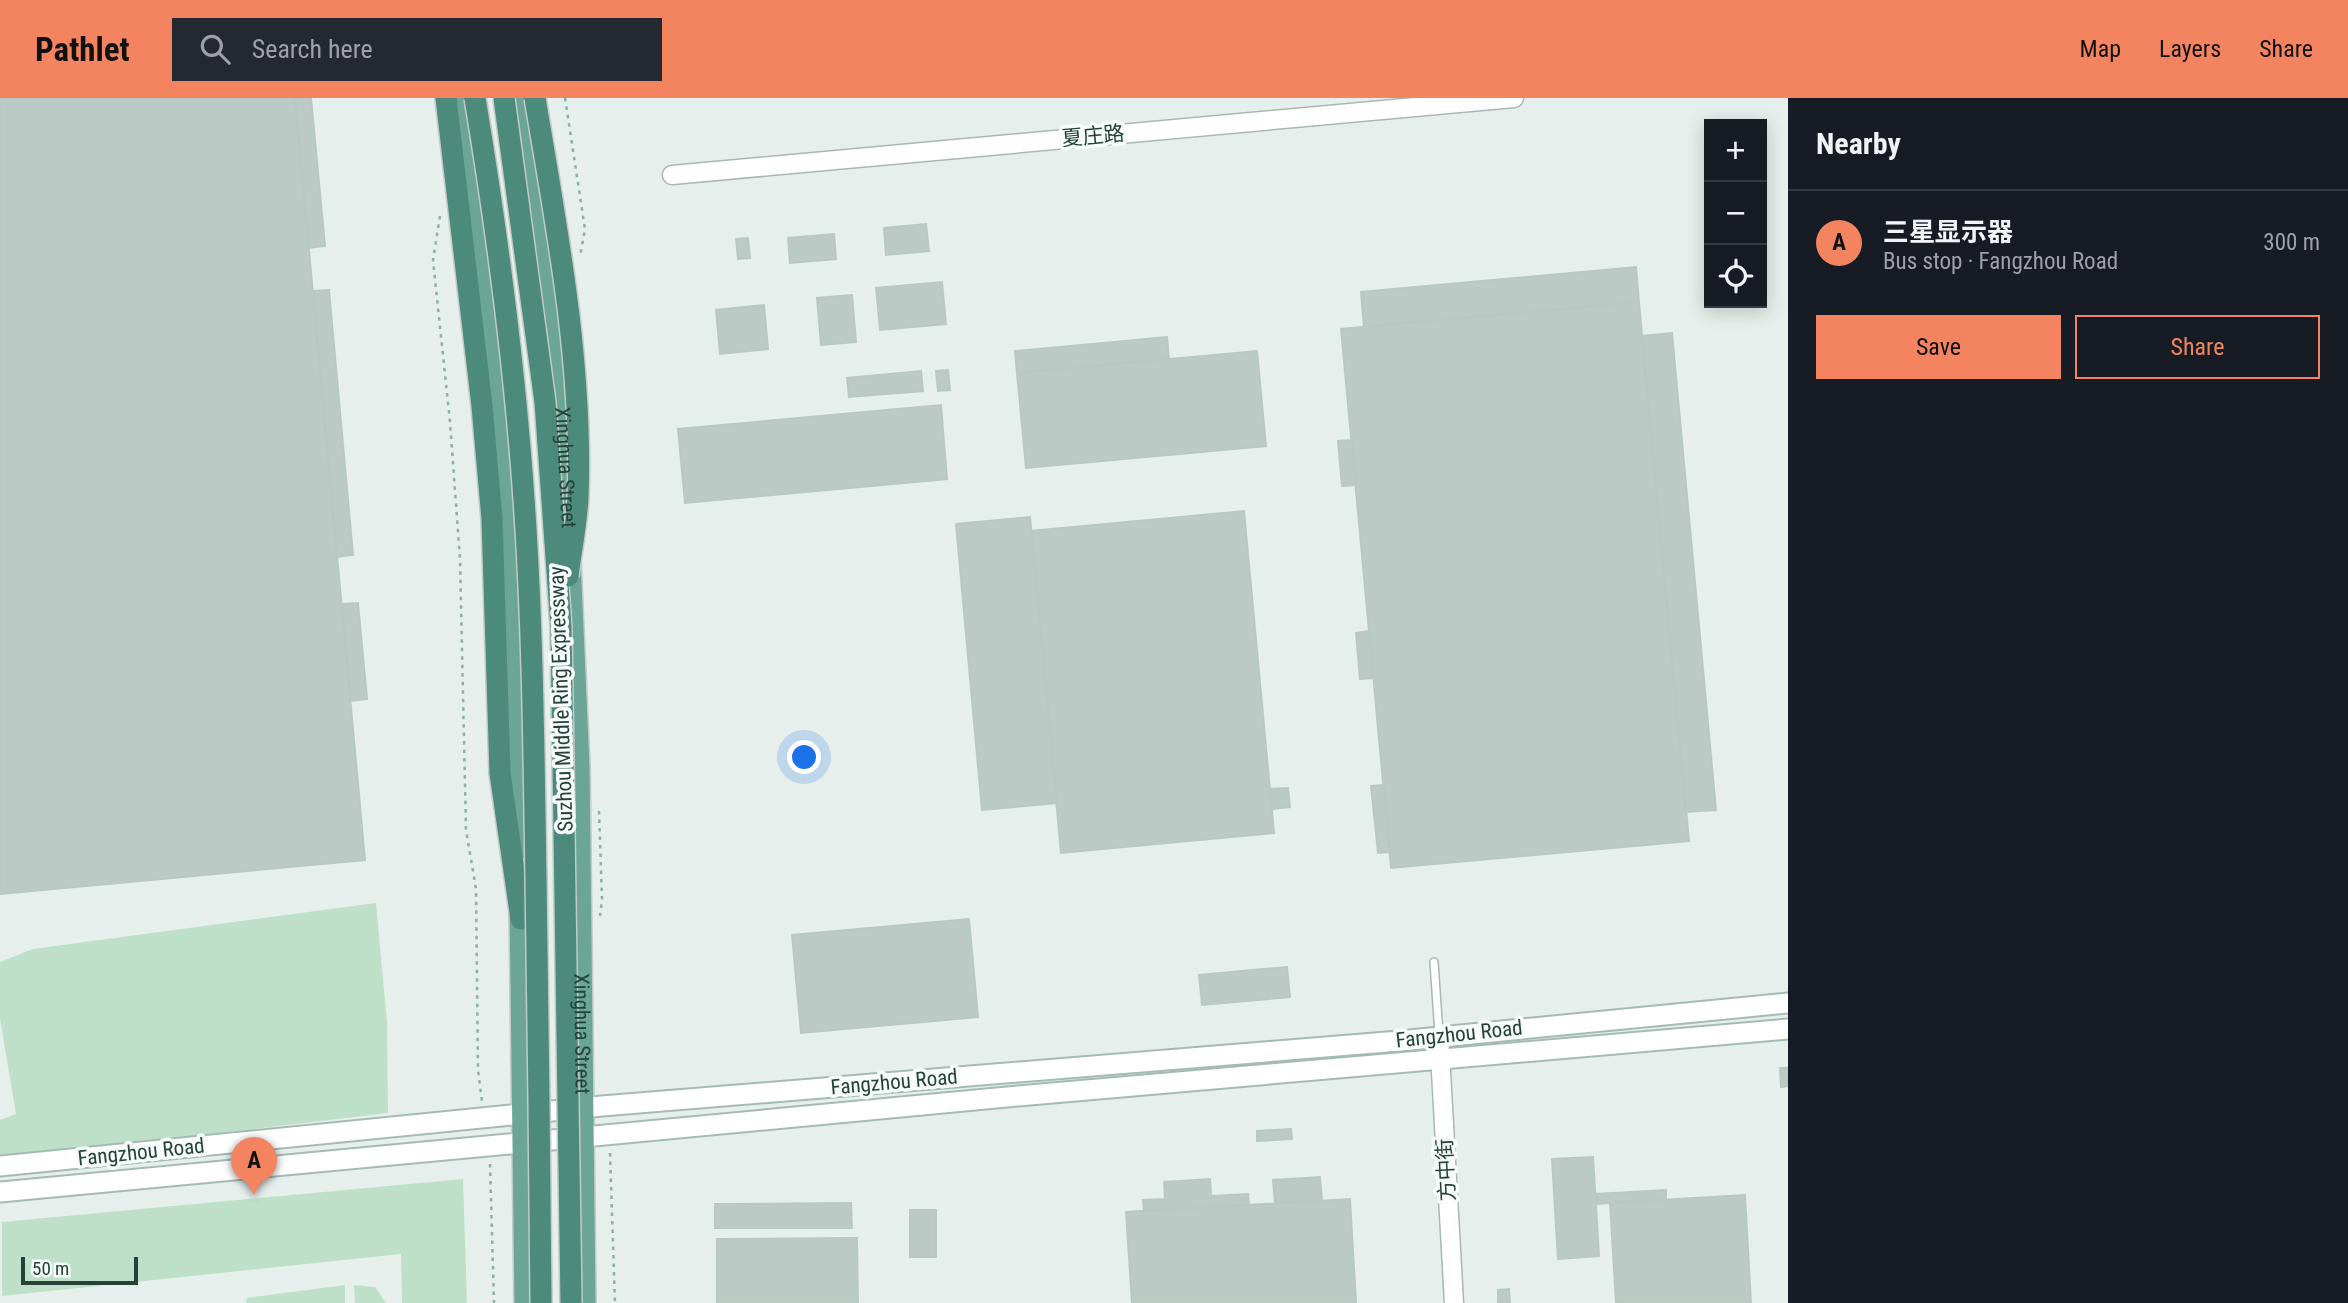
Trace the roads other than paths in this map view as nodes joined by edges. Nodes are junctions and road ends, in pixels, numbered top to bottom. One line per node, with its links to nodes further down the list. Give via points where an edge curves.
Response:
1 (446, 98): 10 (highway, via 483,419 492,519 500,773)
2 (456, 98): 10 (main road, via 497,405 511,627)
3 (475, 98): 23 (highway, Suzhou Middle Ring Expressway, bridge, via 509,341 525,514 534,758)
4 (503, 98): 9 (highway, Suzhou Middle Ring Expressway, bridge, via 545,402)
5 (517, 98): 16 (main road, Xinghua Street, via 562,401 579,767)
6 (536, 98): 9 (highway, bridge, via 564,283 577,432 578,499)
7 (1514, 98): 8 (street, 夏庄路)
8 (672, 175)
9 (561, 627): 24 (highway, Suzhou Middle Ring Expressway, bridge)
10 (521, 919): 17 (main road)
11 (1434, 962): 14 (lane)
12 (1788, 1003): 14 (main road, Fangzhou Road)
13 (1788, 1029): 15 (main road, Fangzhou Road)
14 (1439, 1036): 15 (street, 方中街); 16 (main road, Fangzhou Road)
15 (1440, 1060): 18 (main road, Fangzhou Road); 26 (street, 方中街)
16 (582, 1108): 17 (main road, Fangzhou Road); 18 (main road, Xinghua Street)
17 (523, 1113): 19 (main road); 20 (main road, Fangzhou Road)
18 (583, 1138): 19 (main road, Fangzhou Road); 25 (main road, Xinghua Street)
19 (523, 1144): 21 (main road, Fangzhou Road); 22 (main road)
20 (0, 1166)
21 (0, 1192)
22 (525, 1303)
23 (541, 1303)
24 (570, 1303)
25 (585, 1303)
26 (1454, 1303)

